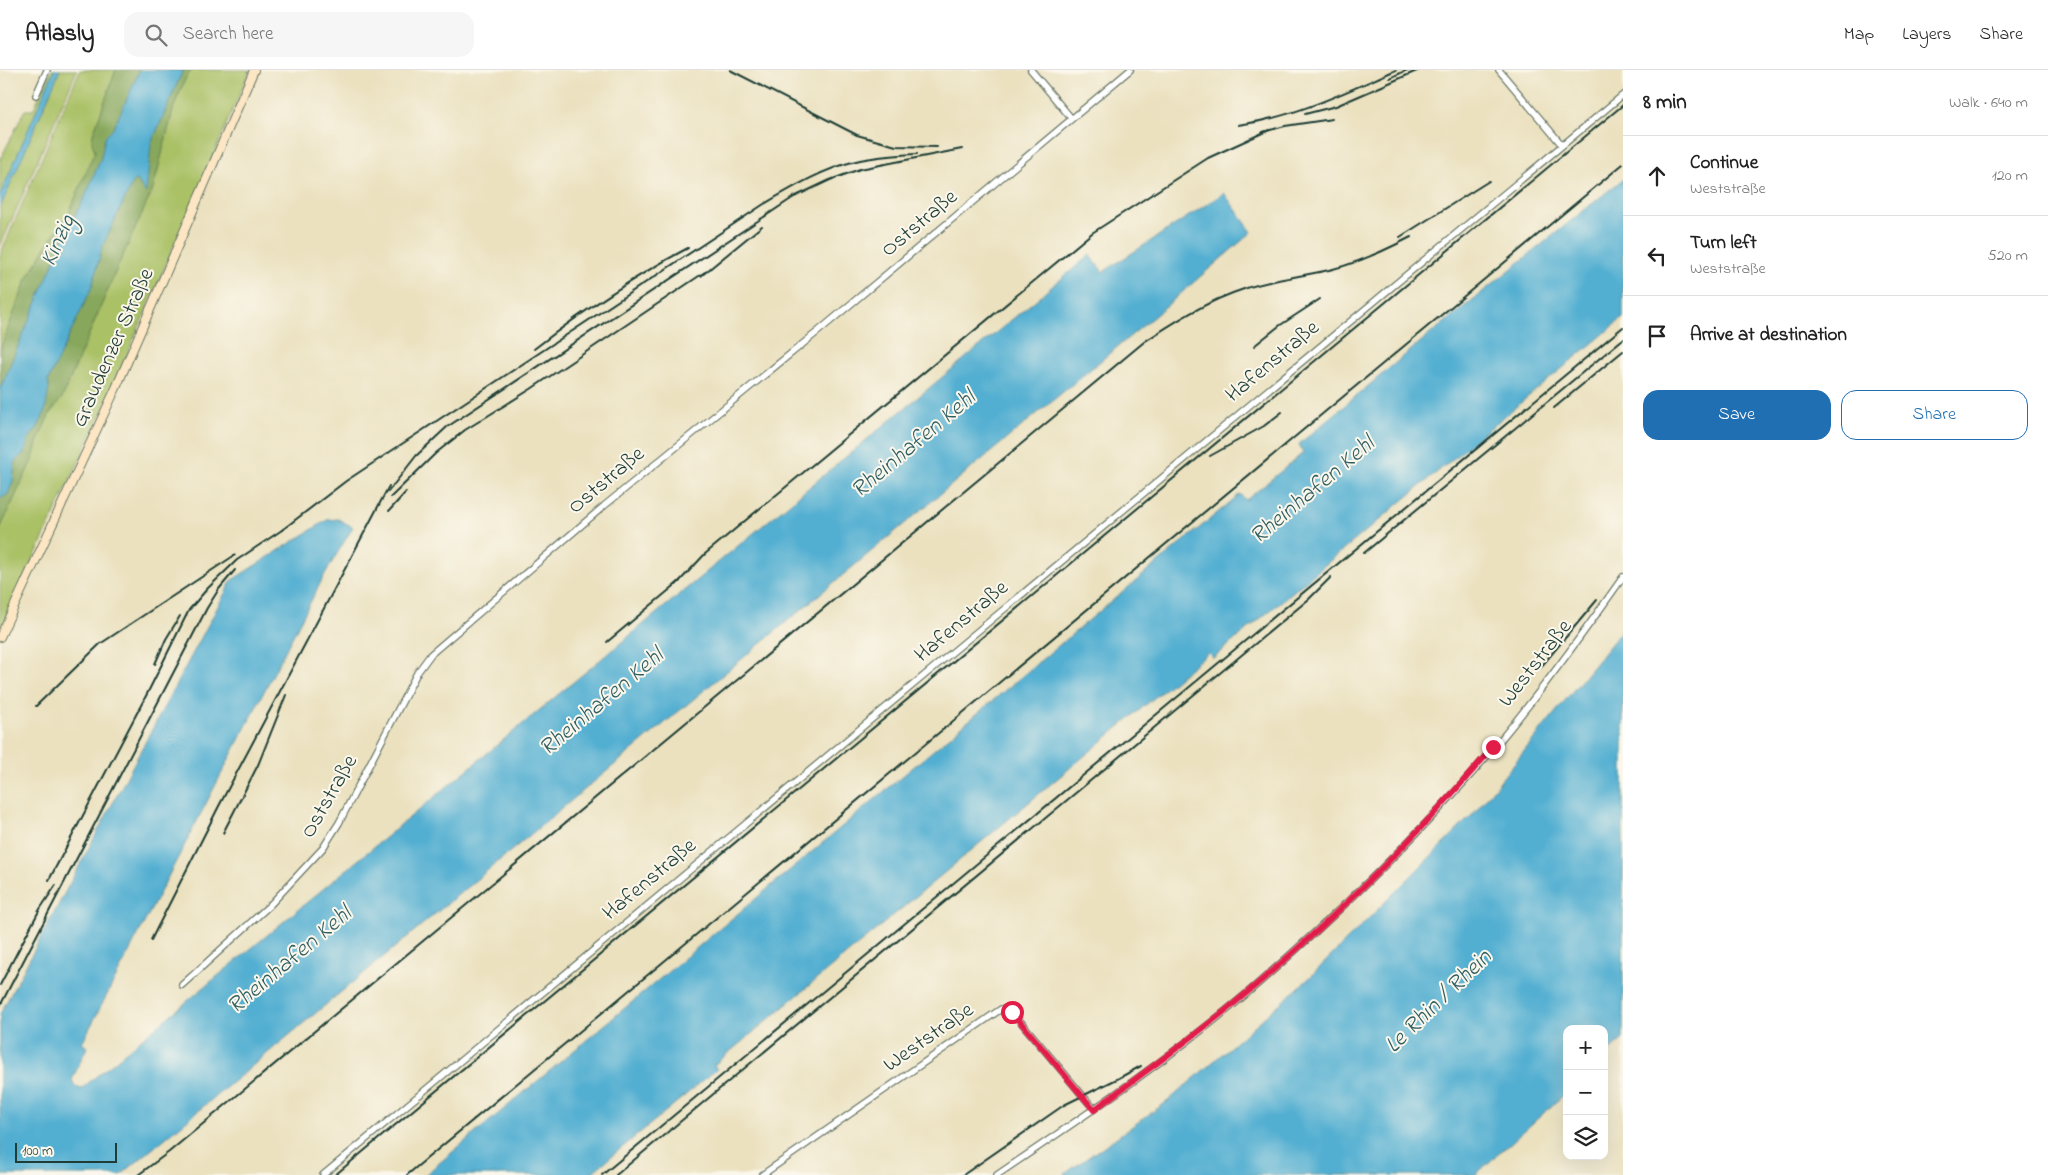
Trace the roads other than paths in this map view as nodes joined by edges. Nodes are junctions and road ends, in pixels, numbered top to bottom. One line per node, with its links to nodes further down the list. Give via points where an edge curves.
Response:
1 (47, 70): 7 (street)
2 (254, 70): 11 (street, Graudenzer Straße, via 116,388)
3 (1031, 70): 8 (street)
4 (1130, 70): 8 (street, Oststraße)
5 (1500, 70): 9 (street)
6 (1623, 95): 9 (street, Hafenstraße)
7 (36, 96)
8 (1071, 118): 12 (street, Oststraße, via 836,317 604,506 432,654 417,673 323,848 270,905)
9 (1562, 145): 14 (street, Hafenstraße)
10 (1623, 577): 13 (street, Weststraße, via 1493,747 1393,856 1244,995)
11 (0, 638)
12 (182, 985)
13 (1094, 1110): 15 (street, Weststraße, via 1015,1015 1001,1008); 16 (street, Weststraße)
14 (323, 1175)
15 (762, 1175)
16 (997, 1175)

